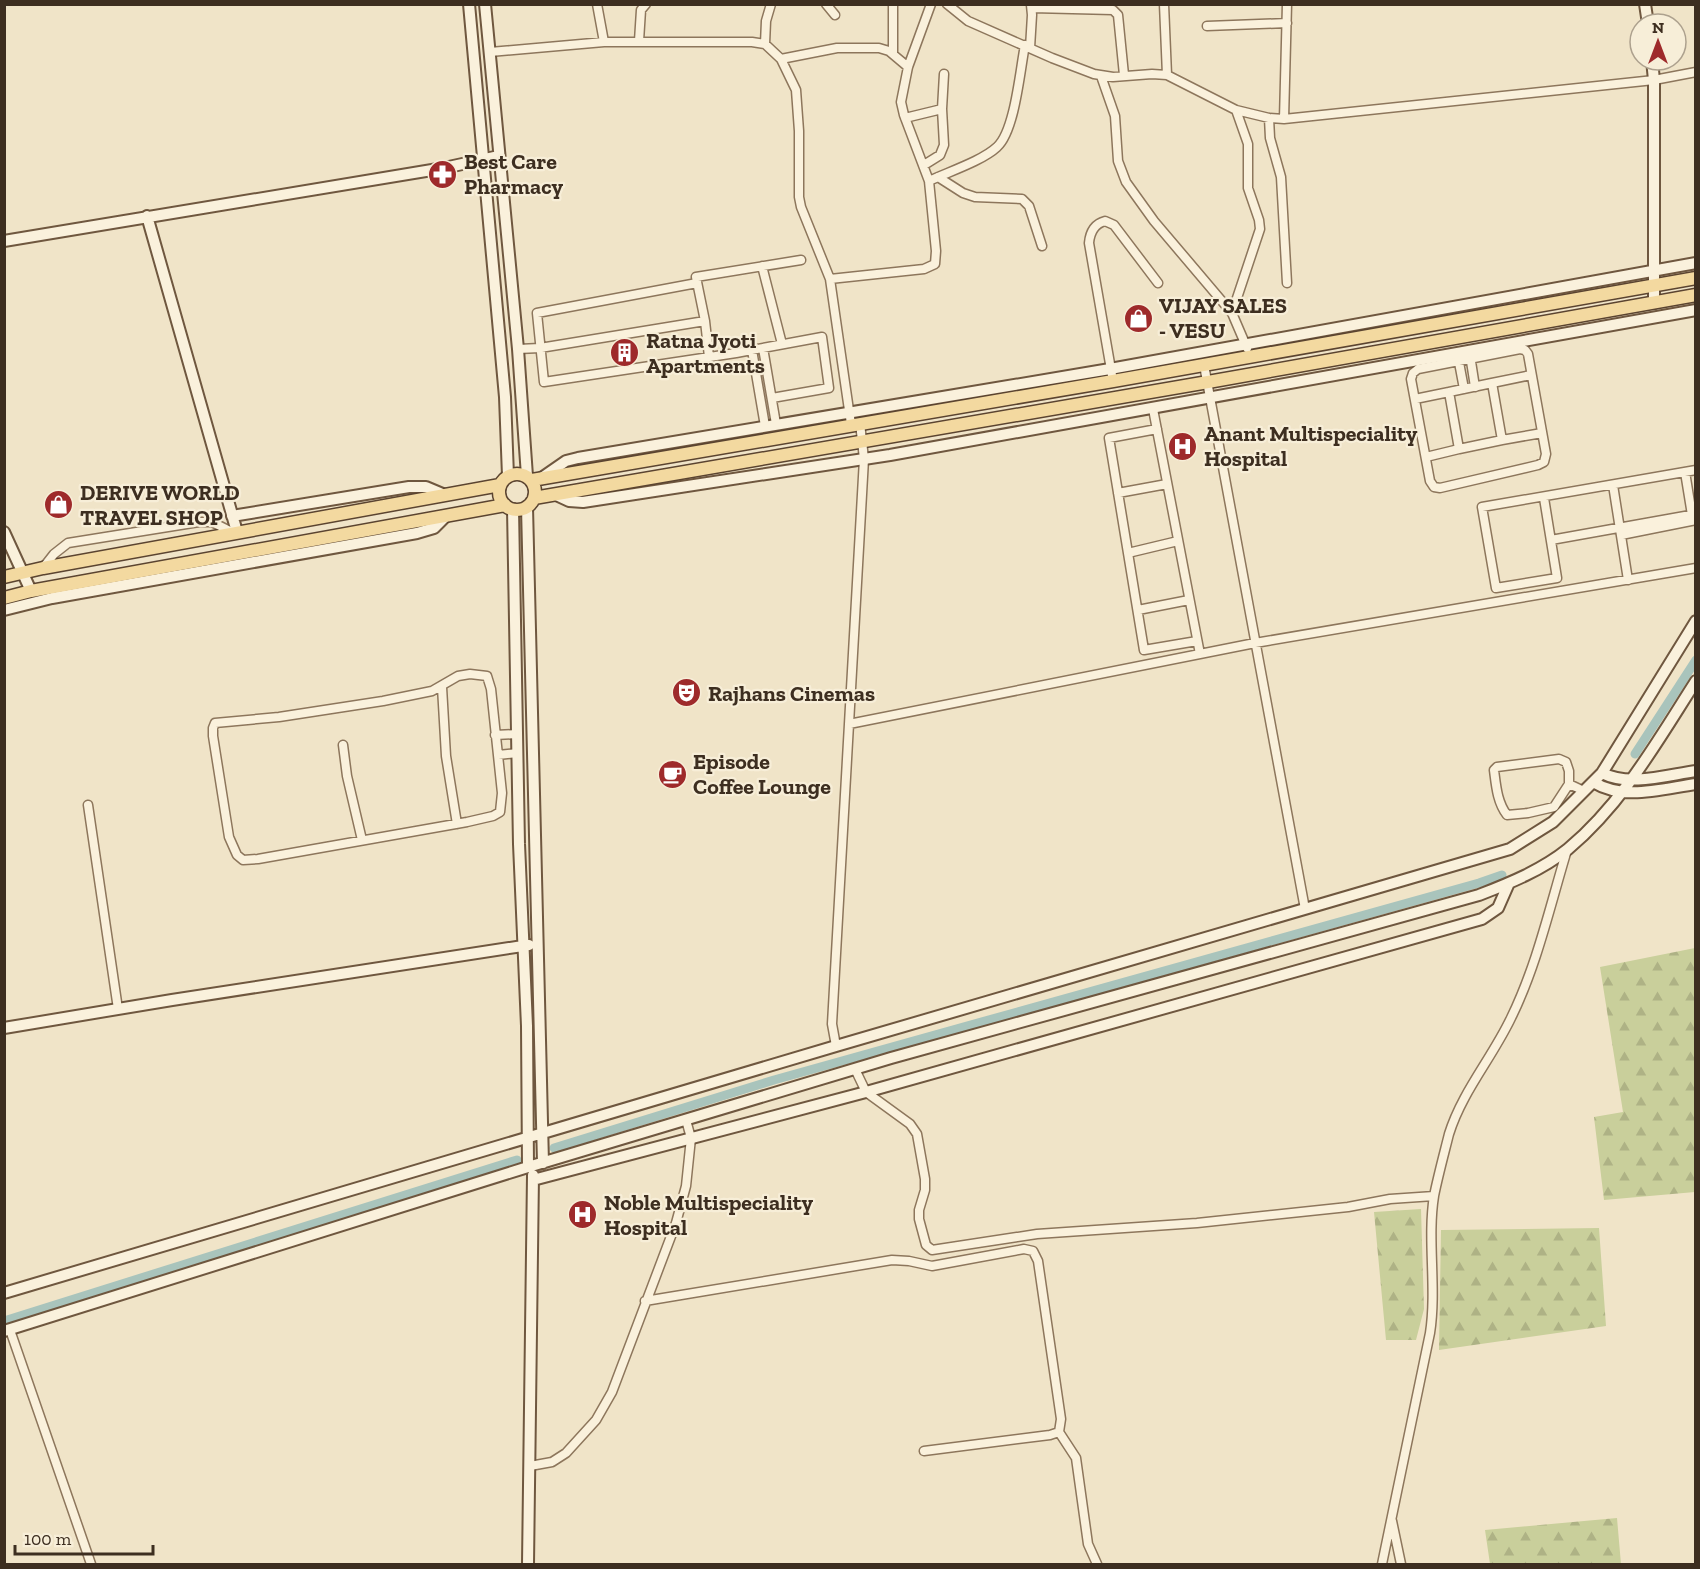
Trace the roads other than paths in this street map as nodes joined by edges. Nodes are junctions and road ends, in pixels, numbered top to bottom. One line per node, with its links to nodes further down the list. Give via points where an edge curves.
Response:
1 (469, 4): 37 (street)
2 (485, 4): 20 (street)
3 (597, 4): 17 (street)
4 (646, 4): 16 (street, via 641,10)
5 (826, 4): 13 (street)
6 (893, 4): 21 (street)
7 (931, 4): 23 (street)
8 (947, 4): 19 (street, via 968,21)
9 (1164, 4): 28 (street)
10 (1287, 4): 14 (street)
11 (769, 5): 18 (street)
12 (1031, 6): 19 (street); 27 (street, via 1113,10 1118,15)
13 (835, 15)
14 (1287, 23): 15 (street); 35 (street)
15 (1208, 26)
16 (639, 40): 17 (street); 18 (street)
17 (604, 42): 20 (street)
18 (765, 44): 22 (street)
19 (1027, 46): 29 (street); 39 (street, via 1011,121 1002,141 989,153)
20 (490, 52): 36 (street)
21 (893, 54): 22 (street, via 884,49 848,48); 23 (street)
22 (781, 58): 48 (street, via 798,98 801,207)
23 (908, 67): 33 (street, via 901,102)
24 (1653, 72): 30 (street)
25 (1695, 72): 30 (street)
26 (944, 74): 31 (street)
27 (1124, 75): 28 (street); 29 (street)
28 (1167, 75): 32 (street)
29 (1101, 76): 56 (street, via 1115,117 1118,161 1126,182)
30 (1654, 81): 35 (street); 46 (street)
31 (942, 109): 33 (street); 38 (street, via 943,151)
32 (1236, 110): 34 (street); 56 (street, via 1248,144 1248,188 1260,229)
33 (905, 118): 38 (street)
34 (1269, 118): 35 (street); 51 (street, via 1270,138 1281,177)
35 (1284, 119)
36 (499, 156): 37 (street); 62 (street)
37 (483, 159): 40 (street); 91 (street, via 505,397)
38 (924, 165): 39 (street)
39 (934, 179): 42 (street, via 975,197 1022,199 1029,206); 48 (street, via 935,264 924,269)
40 (147, 216): 41 (street); 100 (street)
41 (4, 241)
42 (1042, 246)
43 (801, 260): 45 (street)
44 (1695, 263): 46 (street)
45 (762, 266): 49 (street, via 696,277); 58 (street)
46 (1653, 271): 52 (street); 59 (street)
47 (1695, 278): 52 (main road)
48 (830, 279): 79 (street)
49 (697, 283): 57 (street); 60 (street, via 537,313)
50 (1158, 283): 68 (street, via 1114,225 1105,221 1095,226 1089,243)
51 (1287, 283)
52 (1653, 286): 54 (street); 65 (main road)
53 (1695, 295): 54 (main road)
54 (1654, 303): 70 (main road)
55 (1695, 310): 66 (street)
56 (1232, 314): 59 (street)
57 (705, 321): 60 (street); 64 (street)
58 (782, 344): 61 (street); 75 (street, via 822,336 829,388)
59 (1245, 344): 65 (street); 68 (street)
60 (540, 348): 62 (street); 64 (street, via 544,382)
61 (763, 348): 63 (street); 75 (street)
62 (518, 349): 90 (street)
63 (752, 350): 64 (street); 80 (street)
64 (709, 357)
65 (1250, 357): 67 (main road)
66 (1464, 357): 69 (street, via 1525,350); 72 (street); 73 (street); 76 (street); 77 (street, via 1413,373)
67 (1204, 365): 68 (main road); 70 (street)
68 (1112, 375): 79 (main road)
69 (1531, 375): 71 (street); 82 (street)
70 (1208, 382): 76 (street); 84 (main road)
71 (1492, 383): 72 (street); 83 (street)
72 (1475, 387): 73 (street)
73 (1464, 389): 74 (street)
74 (1449, 392): 77 (street); 85 (street)
75 (772, 398): 80 (street)
76 (1211, 398): 78 (street); 121 (street)
77 (1415, 399): 86 (street)
78 (1153, 410): 81 (street); 87 (street)
79 (853, 420): 80 (street); 84 (street); 90 (main road)
80 (771, 425): 90 (street, via 572,459)
81 (1157, 429): 92 (street); 94 (street, via 1109,438)
82 (1542, 433): 83 (street); 86 (street, via 1544,462 1440,489 1430,481)
83 (1502, 440): 85 (street)
84 (862, 442): 87 (street); 96 (main road)
85 (1459, 449): 86 (street)
86 (1426, 457)
87 (864, 459): 96 (street, via 583,502); 125 (street)
88 (1695, 470): 89 (street)
89 (1685, 472): 93 (street); 102 (street)
90 (533, 478): 91 (main road, via 514,474); 98 (main road)
91 (504, 480): 95 (main road); 99 (main road, via 500,496)
92 (1167, 484): 94 (street); 106 (street)
93 (1613, 485): 97 (street); 103 (street)
94 (1118, 493): 108 (street)
95 (445, 495): 100 (street, via 426,487 409,487); 105 (main road)
96 (556, 495): 98 (main road)
97 (1544, 498): 107 (street); 107 (street, via 1482,507 1496,588 1557,578)
98 (531, 503): 99 (main road); 145 (street)
99 (509, 507): 101 (main road); 126 (street)
100 (232, 516): 105 (street)
101 (446, 516): 114 (main road); 117 (street, via 434,528 417,533)
102 (1694, 516): 103 (street)
103 (1621, 531): 107 (street); 113 (street)
104 (4, 532): 111 (street)
105 (235, 532): 109 (main road); 109 (street, via 212,522 199,522 68,543)
106 (1178, 540): 108 (street); 116 (street)
107 (1551, 540)
108 (1128, 553): 118 (street)
109 (43, 568): 111 (main road)
110 (1695, 568): 113 (street)
111 (22, 572): 112 (main road); 114 (street)
112 (4, 577)
113 (1628, 580): 121 (street)
114 (31, 591): 115 (main road)
115 (4, 598)
116 (1189, 600): 118 (street); 120 (street)
117 (4, 610)
118 (1138, 610): 120 (street, via 1144,650)
119 (1695, 621): 132 (street)
120 (1197, 641): 122 (street)
121 (1255, 643): 122 (street); 144 (street)
122 (1200, 654): 125 (street)
123 (1695, 681): 133 (street)
124 (442, 687): 127 (street, via 458,676 487,676); 140 (street, via 446,756); 141 (street, via 372,703 215,723 229,837 243,860)
125 (849, 724): 149 (street, via 832,1024)
126 (517, 734): 127 (street); 129 (street)
127 (495, 735): 130 (street)
128 (343, 744): 141 (street)
129 (518, 753): 130 (street); 146 (street)
130 (498, 755): 140 (street, via 500,812)
131 (1695, 771): 133 (street)
132 (1602, 773): 133 (street); 134 (street)
133 (1633, 780): 138 (street)
134 (1593, 782): 137 (street); 138 (street, via 1606,790)
135 (1569, 784): 135 (street, via 1566,762 1559,759 1494,770 1496,791 1507,815 1554,807); 137 (street)
136 (1695, 784): 138 (street)
137 (1584, 791): 144 (street, via 1552,822 1510,849)
138 (1622, 792): 142 (street)
139 (88, 805): 147 (street)
140 (457, 824): 141 (street)
141 (362, 840)
142 (1567, 850): 143 (street); 158 (street, via 1528,977 1510,1020 1457,1114)
143 (1509, 883): 150 (street); 151 (street, via 1498,908 1482,919)
144 (1305, 909): 149 (street)
145 (538, 944): 146 (street); 153 (street)
146 (523, 946): 147 (street); 154 (street)
147 (118, 1009): 148 (street)
148 (4, 1028)
149 (836, 1046): 153 (street)
150 (855, 1069): 151 (street); 152 (street)
151 (866, 1092): 155 (street); 158 (street, via 910,1124 917,1134 925,1179 919,1219 924,1242 932,1250 1045,1233 1197,1223)
152 (686, 1120): 155 (street); 156 (street)
153 (542, 1134): 154 (street); 156 (street)
154 (528, 1138): 156 (street); 159 (street)
155 (691, 1138): 157 (street); 160 (street, via 688,1176 677,1216)
156 (534, 1165): 157 (street); 161 (street)
157 (533, 1179): 164 (street)
158 (1434, 1196): 165 (street, via 1432,1322)
159 (4, 1293)
160 (645, 1301): 162 (street, via 892,1260 932,1266 1029,1249 1038,1262 1061,1419); 164 (street, via 602,1412 566,1453 552,1462)
161 (7, 1331): 166 (street)
162 (1059, 1432): 163 (street); 168 (street, via 1076,1458 1088,1544)
163 (924, 1451)
164 (530, 1466): 167 (street)
165 (1391, 1516): 169 (street); 170 (street)
166 (91, 1564)
167 (528, 1564)
168 (1097, 1564)
169 (1382, 1564)
170 (1401, 1564)

